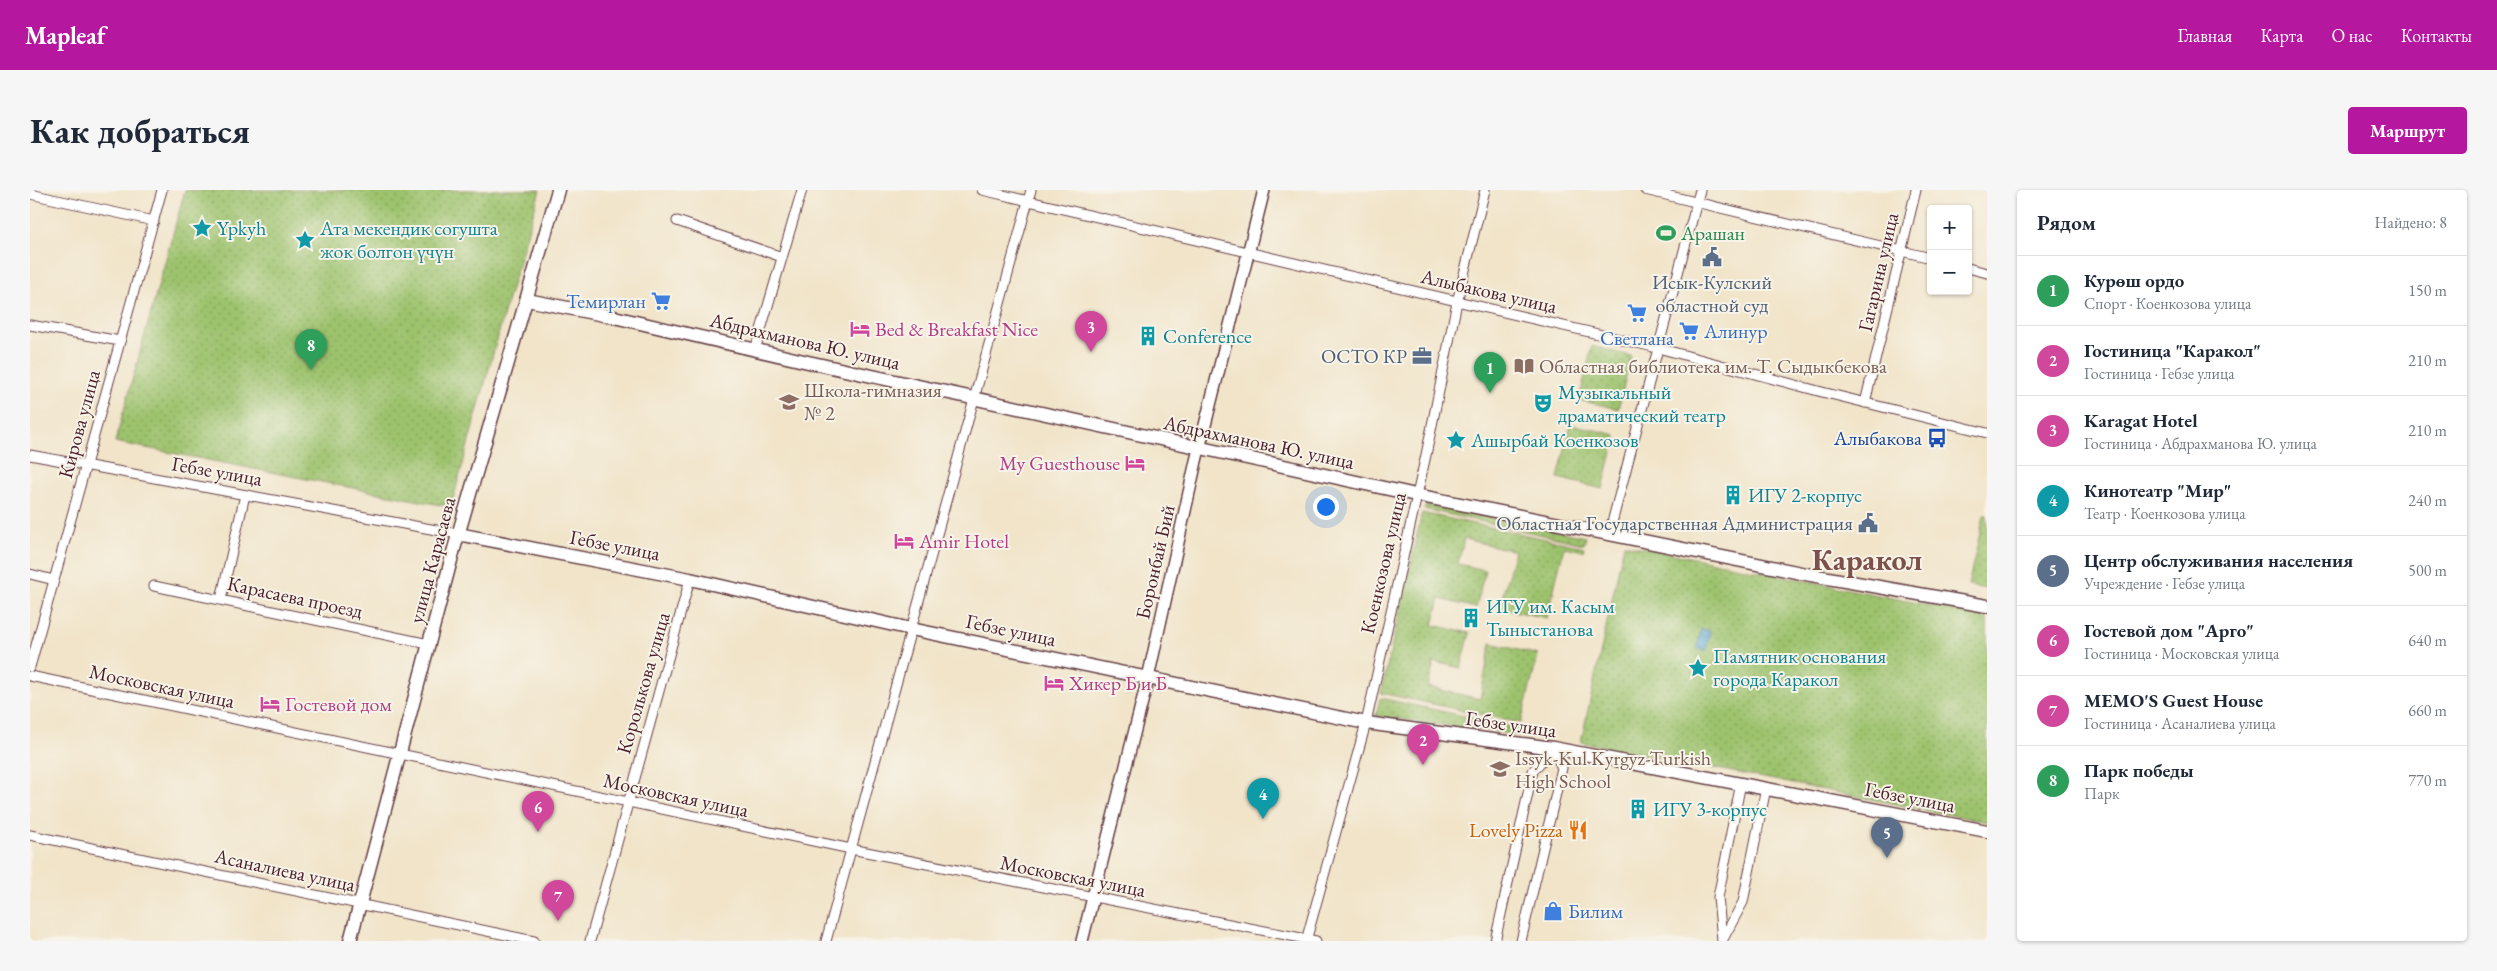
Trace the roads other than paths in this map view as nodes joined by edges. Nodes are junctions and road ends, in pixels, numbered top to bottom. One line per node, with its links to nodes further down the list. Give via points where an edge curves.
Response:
1 (162, 190): 15 (street, Кирова улица)
2 (558, 190): 22 (main road, улица Карасаева)
3 (802, 190): 18 (street)
4 (982, 190): 12 (street, Алыбакова улица)
5 (1030, 190): 12 (street)
6 (1264, 190): 17 (street, Боронбай Бий)
7 (1485, 190): 23 (street, Коенкозова улица)
8 (1645, 190): 13 (street)
9 (1700, 190): 13 (street)
10 (1916, 190): 16 (street, Гагарина улица)
11 (30, 194): 15 (street)
12 (1028, 201): 17 (street, Алыбакова улица); 28 (street)
13 (1697, 201): 16 (street); 26 (street)
14 (677, 221): 18 (street)
15 (154, 222): 25 (street, Кирова улица)
16 (1901, 250): 19 (street); 29 (street, Гагарина улица)
17 (1248, 254): 23 (street, Алыбакова улица); 31 (street, Боронбай Бий)
18 (782, 257): 27 (street)
19 (1927, 257)
20 (1972, 269): 21 (street)
21 (1987, 273)
22 (527, 300): 27 (main road, Абдрахманова Ю. улица, via 614,316); 36 (main road, улица Карасаева)
23 (1456, 302): 26 (street, Алыбакова улица); 35 (street, Коенкозова улица)
24 (30, 325): 25 (street)
25 (120, 341): 33 (street, Кирова улица)
26 (1658, 348): 29 (street, Алыбакова улица); 37 (street)
27 (754, 350): 28 (main road, Абдрахманова Ю. улица)
28 (974, 398): 31 (main road, Абдрахманова Ю. улица); 44 (street)
29 (1865, 403): 30 (street, Алыбакова улица)
30 (1987, 433)
31 (1200, 449): 35 (main road, Абдрахманова Ю. улица); 48 (street, Боронбай Бий)
32 (30, 455): 33 (street, Гебзе улица)
33 (85, 466): 34 (street, Гебзе улица); 40 (street, Кирова улица)
34 (245, 495): 36 (street, Гебзе улица); 42 (street)
35 (1416, 495): 37 (main road, Абдрахманова Ю. улица); 49 (street, Коенкозова улица)
36 (458, 534): 39 (main road, Гебзе улица); 45 (main road, улица Карасаева)
37 (1609, 534): 43 (main road, Абдрахманова Ю. улица)
38 (30, 574): 40 (street)
39 (690, 579): 44 (main road, Гебзе улица); 54 (street, Королькова улица)
40 (54, 580): 46 (street, Кирова улица)
41 (154, 586): 42 (street, Карасаева проезд)
42 (221, 599): 45 (street, Карасаева проезд)
43 (1987, 606)
44 (911, 629): 48 (main road, Гебзе улица); 57 (street)
45 (429, 644): 51 (main road, улица Карасаева)
46 (30, 667)
47 (30, 676): 51 (street, Московская улица)
48 (1148, 678): 49 (main road, Гебзе улица); 58 (street, Боронбай Бий)
49 (1366, 723): 50 (main road, Гебзе улица); 65 (street, Коенкозова улица)
50 (1553, 748): 52 (main road, Гебзе улица); 66 (street, via 1534,771); 67 (street, via 1562,768)
51 (399, 754): 54 (street, Московская улица); 59 (main road, улица Карасаева)
52 (1742, 783): 53 (main road, Гебзе улица); 68 (street, via 1718,897)
53 (1766, 788): 55 (main road, Гебзе улица); 68 (street, via 1743,902)
54 (627, 803): 57 (street, Московская улица); 62 (street, Королькова улица)
55 (1987, 831)
56 (30, 835): 59 (street, Асаналиева улица)
57 (851, 849): 58 (street, Московская улица); 63 (street)
58 (1093, 898): 64 (street, Боронбай Бий); 65 (street, Московская улица)
59 (360, 904): 60 (main road, улица Карасаева); 61 (street, Асаналиева улица)
60 (350, 941)
61 (534, 941)
62 (590, 941)
63 (826, 941)
64 (1082, 941)
65 (1310, 941)
66 (1495, 941)
67 (1521, 941)
68 (1722, 941)

